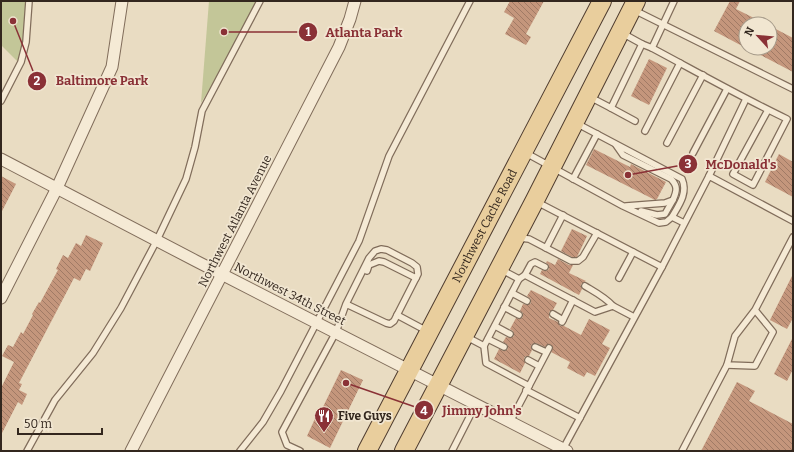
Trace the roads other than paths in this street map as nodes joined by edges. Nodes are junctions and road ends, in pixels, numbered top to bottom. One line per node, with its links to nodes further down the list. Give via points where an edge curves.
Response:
1 (29, 1): 19 (lane, via 26,42 21,62)
2 (122, 1): 34 (street, via 112,67)
3 (260, 1): 45 (lane, via 202,111 186,179)
4 (356, 1): 51 (street, Northwest Atlanta Avenue, via 339,47)
5 (470, 1): 69 (lane, via 389,156 359,241)
6 (602, 1): 28 (main road, Northwest Cache Road)
7 (674, 1): 9 (lane)
8 (634, 5): 9 (lane); 10 (main road)
9 (662, 24): 12 (lane); 16 (lane)
10 (620, 33): 11 (lane); 17 (main road)
11 (642, 44): 12 (lane); 20 (lane)
12 (652, 48): 13 (lane)
13 (680, 63): 14 (lane); 24 (lane)
14 (703, 75): 15 (lane); 26 (lane)
15 (727, 89): 18 (lane); 29 (lane)
16 (793, 89)
17 (588, 96): 20 (lane); 23 (main road)
18 (746, 99): 21 (lane); 32 (lane)
19 (1, 101)
20 (611, 108): 22 (lane)
21 (768, 110): 21 (lane, via 787,119 753,185 733,174)
22 (635, 121)
23 (575, 122): 25 (lane); 31 (main road)
24 (645, 131)
25 (597, 134): 27 (lane); 33 (lane)
26 (667, 143)
27 (616, 144): 36 (lane, via 624,155 671,179 677,191); 39 (lane, via 682,179 685,187 684,196)
28 (524, 152): 31 (lane); 72 (main road, Northwest Cache Road)
29 (693, 154)
30 (1, 159): 34 (street, Northwest 34th Street)
31 (551, 168): 33 (lane); 35 (main road)
32 (709, 176): 40 (lane); 41 (lane)
33 (573, 179): 37 (lane)
34 (57, 188): 45 (street, Northwest 34th Street); 58 (street)
35 (535, 200): 38 (lane); 44 (main road)
36 (673, 200): 37 (lane, via 665,203); 37 (lane, via 661,216)
37 (623, 206): 39 (lane, via 659,223 666,222)
38 (563, 215): 42 (lane); 46 (lane)
39 (672, 217): 41 (lane)
40 (793, 221)
41 (684, 223): 49 (lane)
42 (597, 233): 46 (lane, via 578,261 572,261); 47 (lane)
43 (793, 237): 64 (lane)
44 (515, 238): 46 (lane, via 528,239); 50 (main road)
45 (157, 240): 51 (street, Northwest 34th Street); 89 (lane, via 113,321 93,353 54,400)
46 (546, 248)
47 (633, 252): 49 (lane); 54 (lane)
48 (545, 266): 52 (lane, via 535,262)
49 (662, 267): 68 (lane)
50 (499, 268): 55 (lane); 74 (main road)
51 (222, 274): 69 (street, Northwest 34th Street); 90 (street, Northwest Atlanta Avenue)
52 (525, 275): 55 (lane); 59 (lane)
53 (416, 278): 60 (lane, via 384,262 374,262 369,265 355,294); 60 (lane, via 418,270 415,265 381,248 369,258); 67 (lane)
54 (619, 278)
55 (519, 279): 57 (lane)
56 (585, 286): 62 (lane)
57 (512, 293): 61 (lane); 63 (lane)
58 (1, 298)
59 (573, 300): 62 (lane, via 595,312); 65 (lane, via 563,321)
60 (348, 301): 67 (lane, via 386,323 390,324); 71 (lane)
61 (527, 301)
62 (613, 306): 68 (lane)
63 (504, 307): 66 (lane); 70 (lane)
64 (755, 310): 80 (lane, via 735,336); 80 (lane, via 773,332 755,366)
65 (553, 314)
66 (519, 315)
67 (397, 316): 72 (lane)
68 (634, 317): 86 (lane)
69 (316, 322): 71 (street, Northwest 34th Street); 91 (lane, via 263,422)
70 (495, 326): 73 (lane); 75 (lane)
71 (336, 332): 82 (street, Northwest 34th Street); 92 (lane, via 282,432 287,445)
72 (429, 332): 82 (main road, Northwest Cache Road)
73 (510, 334)
74 (464, 336): 76 (lane); 83 (main road)
75 (488, 339): 76 (lane); 78 (lane)
76 (484, 346): 84 (lane, via 486,364)
77 (535, 346): 81 (lane, via 548,350)
78 (504, 347)
79 (528, 360): 81 (lane)
80 (727, 365): 96 (lane)
81 (539, 366): 84 (lane)
82 (409, 370): 83 (street, Northwest 34th Street); 93 (main road, Northwest Cache Road)
83 (438, 385): 85 (street, Northwest 34th Street); 94 (main road)
84 (528, 388): 86 (lane); 87 (lane)
85 (476, 404): 87 (street, Northwest 34th Street); 95 (lane)
86 (580, 418): 88 (lane)
87 (510, 422): 88 (street, Northwest 34th Street)
88 (565, 450)
89 (27, 451)
90 (131, 451)
91 (240, 451)
92 (300, 451)
93 (367, 451)
94 (404, 451)
95 (452, 451)
96 (682, 451)

